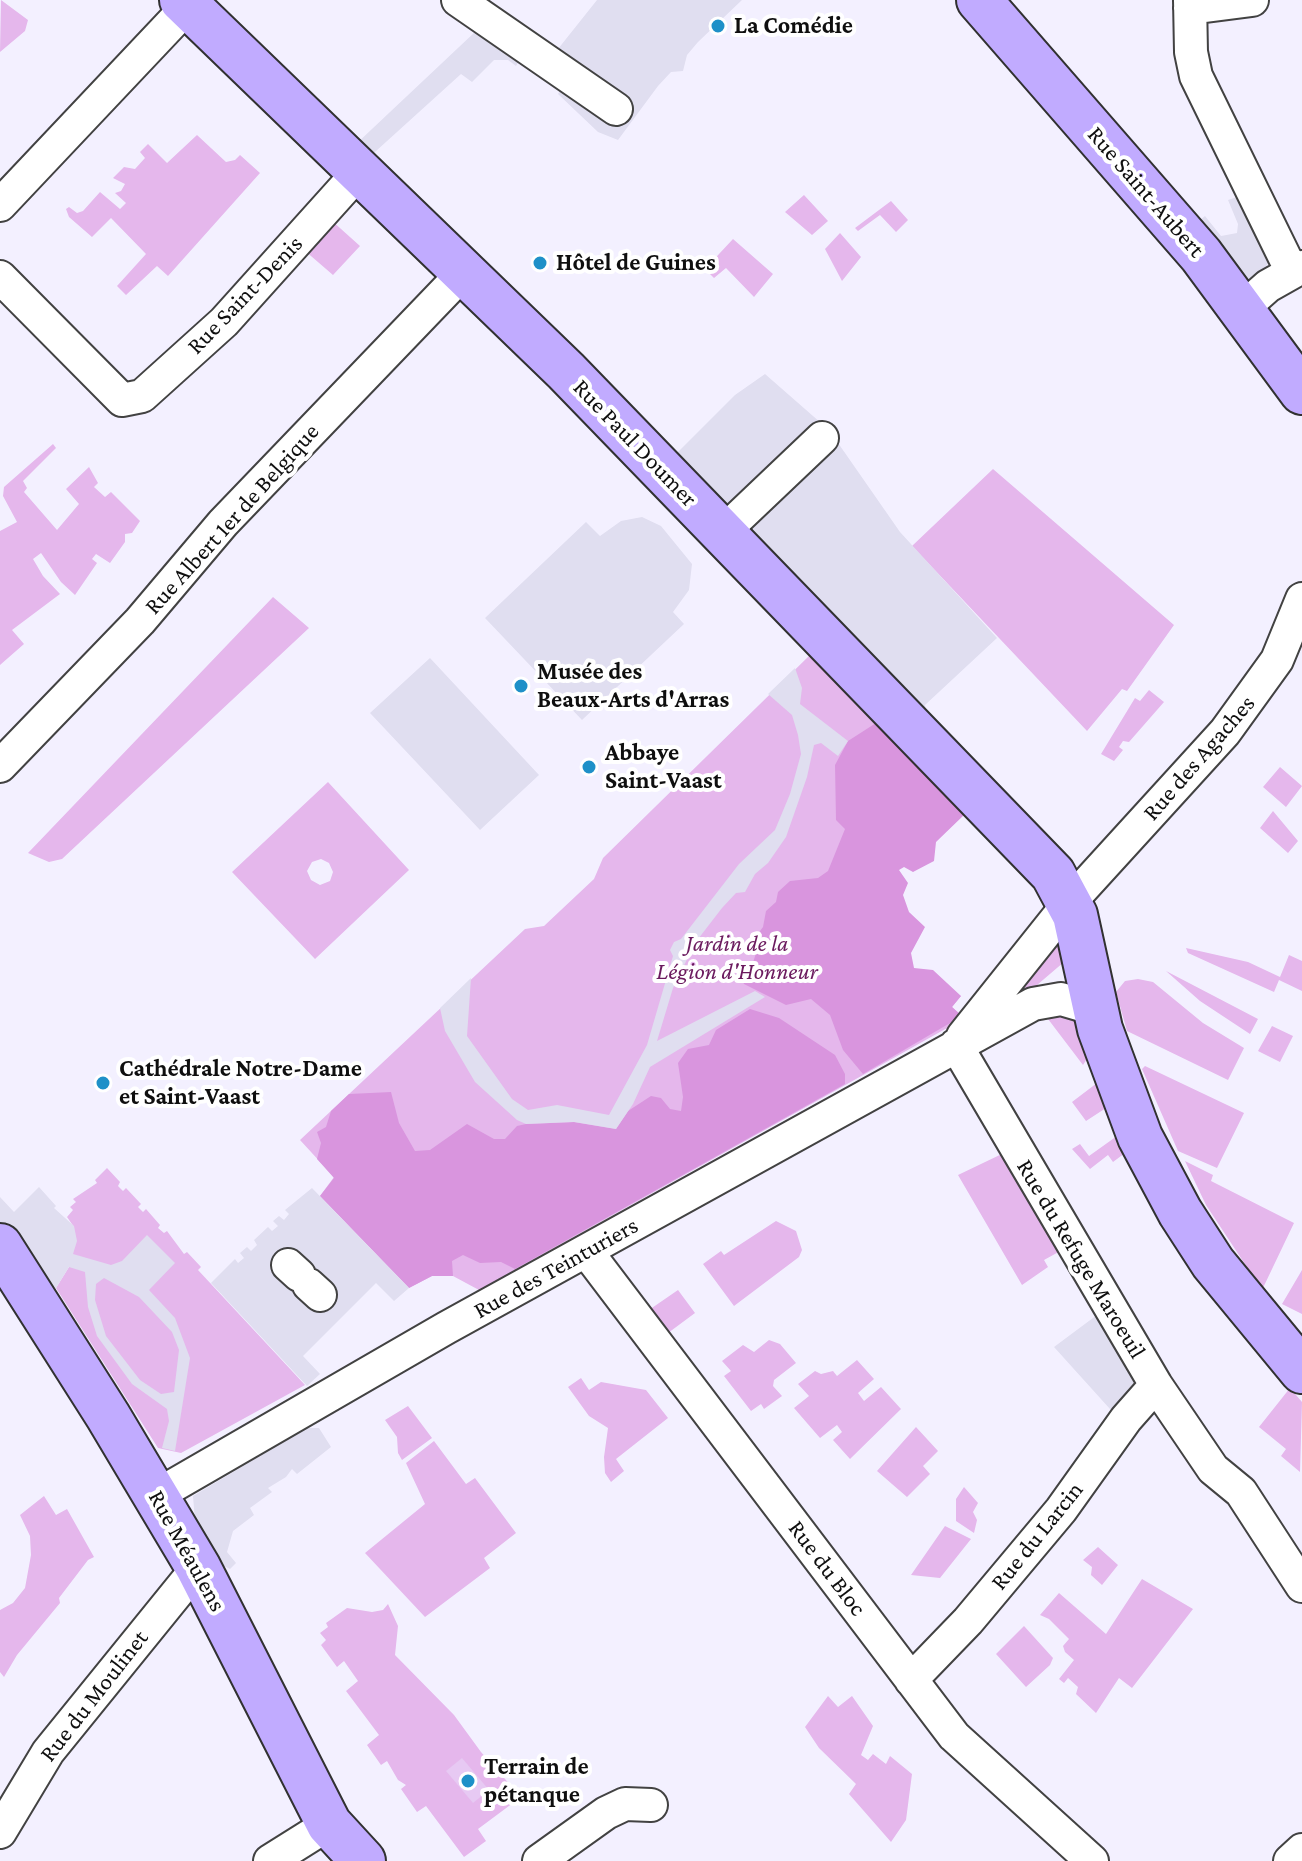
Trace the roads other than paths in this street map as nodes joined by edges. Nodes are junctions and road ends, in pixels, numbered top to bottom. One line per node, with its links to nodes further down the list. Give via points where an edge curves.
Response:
1 (458, 0): 6 (street)
2 (979, 0): 12 (street, Rue Saint-Aubert)
3 (1252, 0): 5 (street)
4 (185, 3): 7 (street, Rue Paul Doumer); 8 (street)
5 (1190, 4): 9 (street, via 1196,76)
6 (616, 109)
7 (358, 173): 10 (street, Rue Paul Doumer); 11 (street, Rue Saint-Denis, via 224,322 142,396 122,400)
8 (0, 205)
9 (1297, 270): 12 (street)
10 (464, 272): 15 (street, Rue Paul Doumer); 17 (street, Rue Albert 1er de Belgique)
11 (0, 277)
12 (1242, 309): 13 (street, Rue Saint-Aubert)
13 (1302, 392)
14 (822, 438): 15 (street)
15 (722, 533): 18 (street, Rue Paul Doumer, via 1053,874)
16 (1302, 599): 18 (street, Rue des Agaches, via 1267,677 1225,732)
17 (0, 766)
18 (1070, 902): 19 (street); 20 (street, Rue des Agaches)
19 (1095, 1009): 20 (street, Rue des Teinturiers, via 1072,1001 1046,1001); 23 (street, via 1128,1111 1180,1212 1240,1299)
20 (956, 1045): 22 (street, Rue des Teinturiers); 24 (street, Rue du Refuge Maroeuil)
21 (0, 1246): 25 (street, Rue Méaulens)
22 (587, 1252): 25 (street, Rue des Teinturiers); 28 (street, Rue du Bloc)
23 (1302, 1371)
24 (1156, 1385): 27 (street, Rue du Refuge Maroeuil, via 1213,1469 1241,1492); 28 (street, Rue du Larcin, via 1052,1521)
25 (157, 1495): 26 (street, Rue Méaulens)
26 (198, 1567): 30 (street, Rue du Moulinet); 32 (street, Rue Méaulens)
27 (1302, 1586)
28 (911, 1680): 38 (street, Rue du Bloc, via 954,1736)
29 (0, 1778): 30 (street)
30 (32, 1778): 33 (street, Rue du Moulinet)
31 (651, 1805): 37 (street, via 625,1804 606,1813)
32 (329, 1824): 35 (street); 36 (street, Rue Méaulens)
33 (0, 1832)
34 (1302, 1850): 39 (street)
35 (270, 1861)
36 (363, 1861)
37 (539, 1861)
38 (1092, 1861)
39 (1290, 1861)

